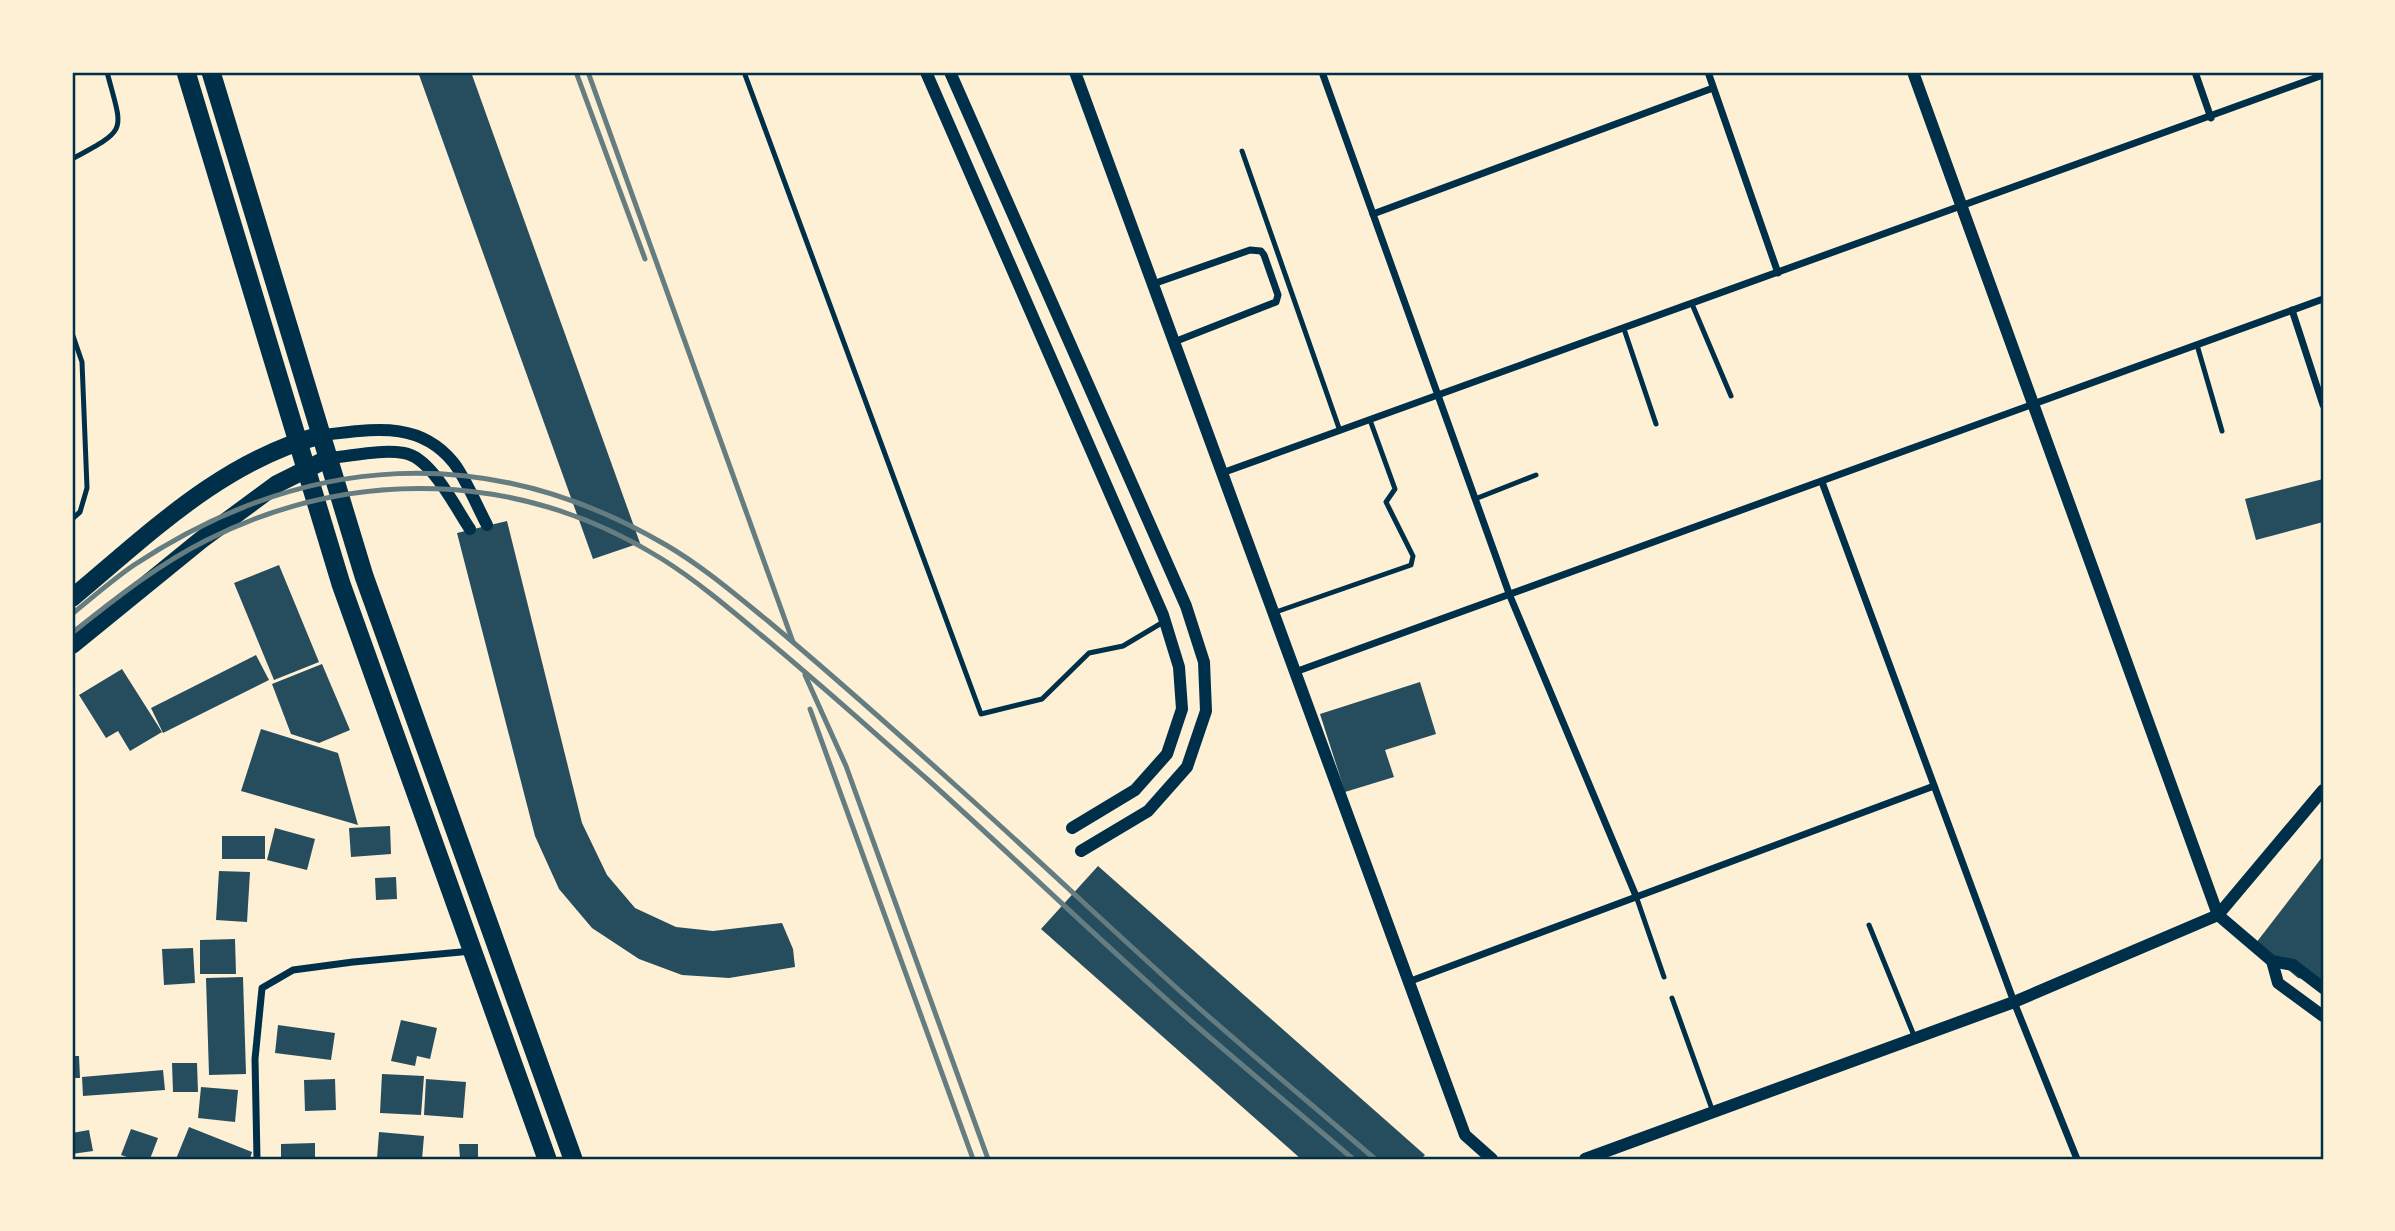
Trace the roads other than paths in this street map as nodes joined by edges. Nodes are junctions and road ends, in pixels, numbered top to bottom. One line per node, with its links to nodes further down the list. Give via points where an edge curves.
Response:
1 (107, 72): 16 (lane, via 119,119 117,131)
2 (186, 72): 37 (highway)
3 (211, 72): 36 (highway)
4 (744, 72): 50 (lane, via 981,714 1042,699 1090,653 1123,646)
5 (926, 72): 50 (street)
6 (950, 72): 56 (street, via 1186,606 1204,662 1206,711 1187,767 1148,811)
7 (1075, 72): 20 (street)
8 (1322, 72): 18 (street)
9 (1708, 72): 13 (street)
10 (1913, 72): 17 (street)
11 (2195, 72): 14 (street)
12 (2323, 75): 14 (street)
13 (1713, 88): 18 (street); 19 (street)
14 (2211, 118): 17 (street)
15 (1242, 151): 34 (lane)
16 (72, 159)
17 (1962, 207): 19 (street); 30 (street)
18 (1373, 214): 28 (street)
19 (1778, 273): 22 (street)
20 (1153, 284): 26 (street); 26 (street, via 1250,250 1264,255 1278,295 1276,302)
21 (2323, 299): 23 (street)
22 (1692, 304): 24 (street); 29 (lane)
23 (2292, 310): 27 (street); 31 (street)
24 (1624, 328): 28 (street); 33 (lane)
25 (72, 333): 44 (lane, via 82,362 87,488 80,512)
26 (1174, 342): 40 (street)
27 (2197, 345): 30 (street); 35 (lane)
28 (1438, 396): 32 (street); 43 (street)
29 (1731, 396)
30 (2033, 405): 42 (street); 58 (street)
31 (2323, 405)
32 (1370, 420): 34 (street); 49 (lane, via 1395,489 1386,502 1413,556 1411,565)
33 (1657, 424)
34 (1339, 431): 40 (street)
35 (2222, 431)
36 (322, 435): 37 (main road); 38 (highway); 45 (street, via 407,430 436,443 455,464)
37 (298, 441): 39 (highway); 48 (main road, via 259,456 220,479)
38 (329, 458): 39 (main road); 46 (street, via 406,453 422,460); 72 (highway, via 364,576)
39 (306, 468): 51 (main road, via 241,509); 60 (highway, via 341,584)
40 (1222, 473): 49 (street)
41 (1536, 475): 43 (lane)
42 (1822, 482): 47 (street); 53 (street)
43 (1475, 499): 47 (street)
44 (72, 519)
45 (487, 525)
46 (470, 528)
47 (1510, 596): 52 (street); 57 (street)
48 (72, 598)
49 (1273, 613): 52 (street)
50 (1165, 621): 55 (street, via 1179,667 1182,709 1167,754 1135,790)
51 (72, 645)
52 (1295, 673): 63 (street)
53 (1934, 786): 57 (street); 66 (street)
54 (2323, 790): 58 (street)
55 (1072, 828)
56 (1081, 851)
57 (1636, 896): 62 (lane); 63 (street)
58 (2218, 915): 61 (street); 66 (street)
59 (1869, 925): 68 (lane)
60 (473, 951): 70 (street, via 293,970 262,989 255,1059); 71 (highway)
61 (2272, 961): 64 (street, via 2293,965); 67 (street, via 2278,983)
62 (1664, 976)
63 (1408, 982): 73 (street, via 1465,1135)
64 (2323, 988)
65 (1672, 998): 69 (lane)
66 (2014, 1002): 68 (street); 75 (street)
67 (2323, 1016)
68 (1915, 1038): 69 (street)
69 (1713, 1112): 74 (street)
70 (257, 1159)
71 (547, 1159)
72 (573, 1159)
73 (1492, 1159)
74 (1585, 1159)
75 (2077, 1159)

